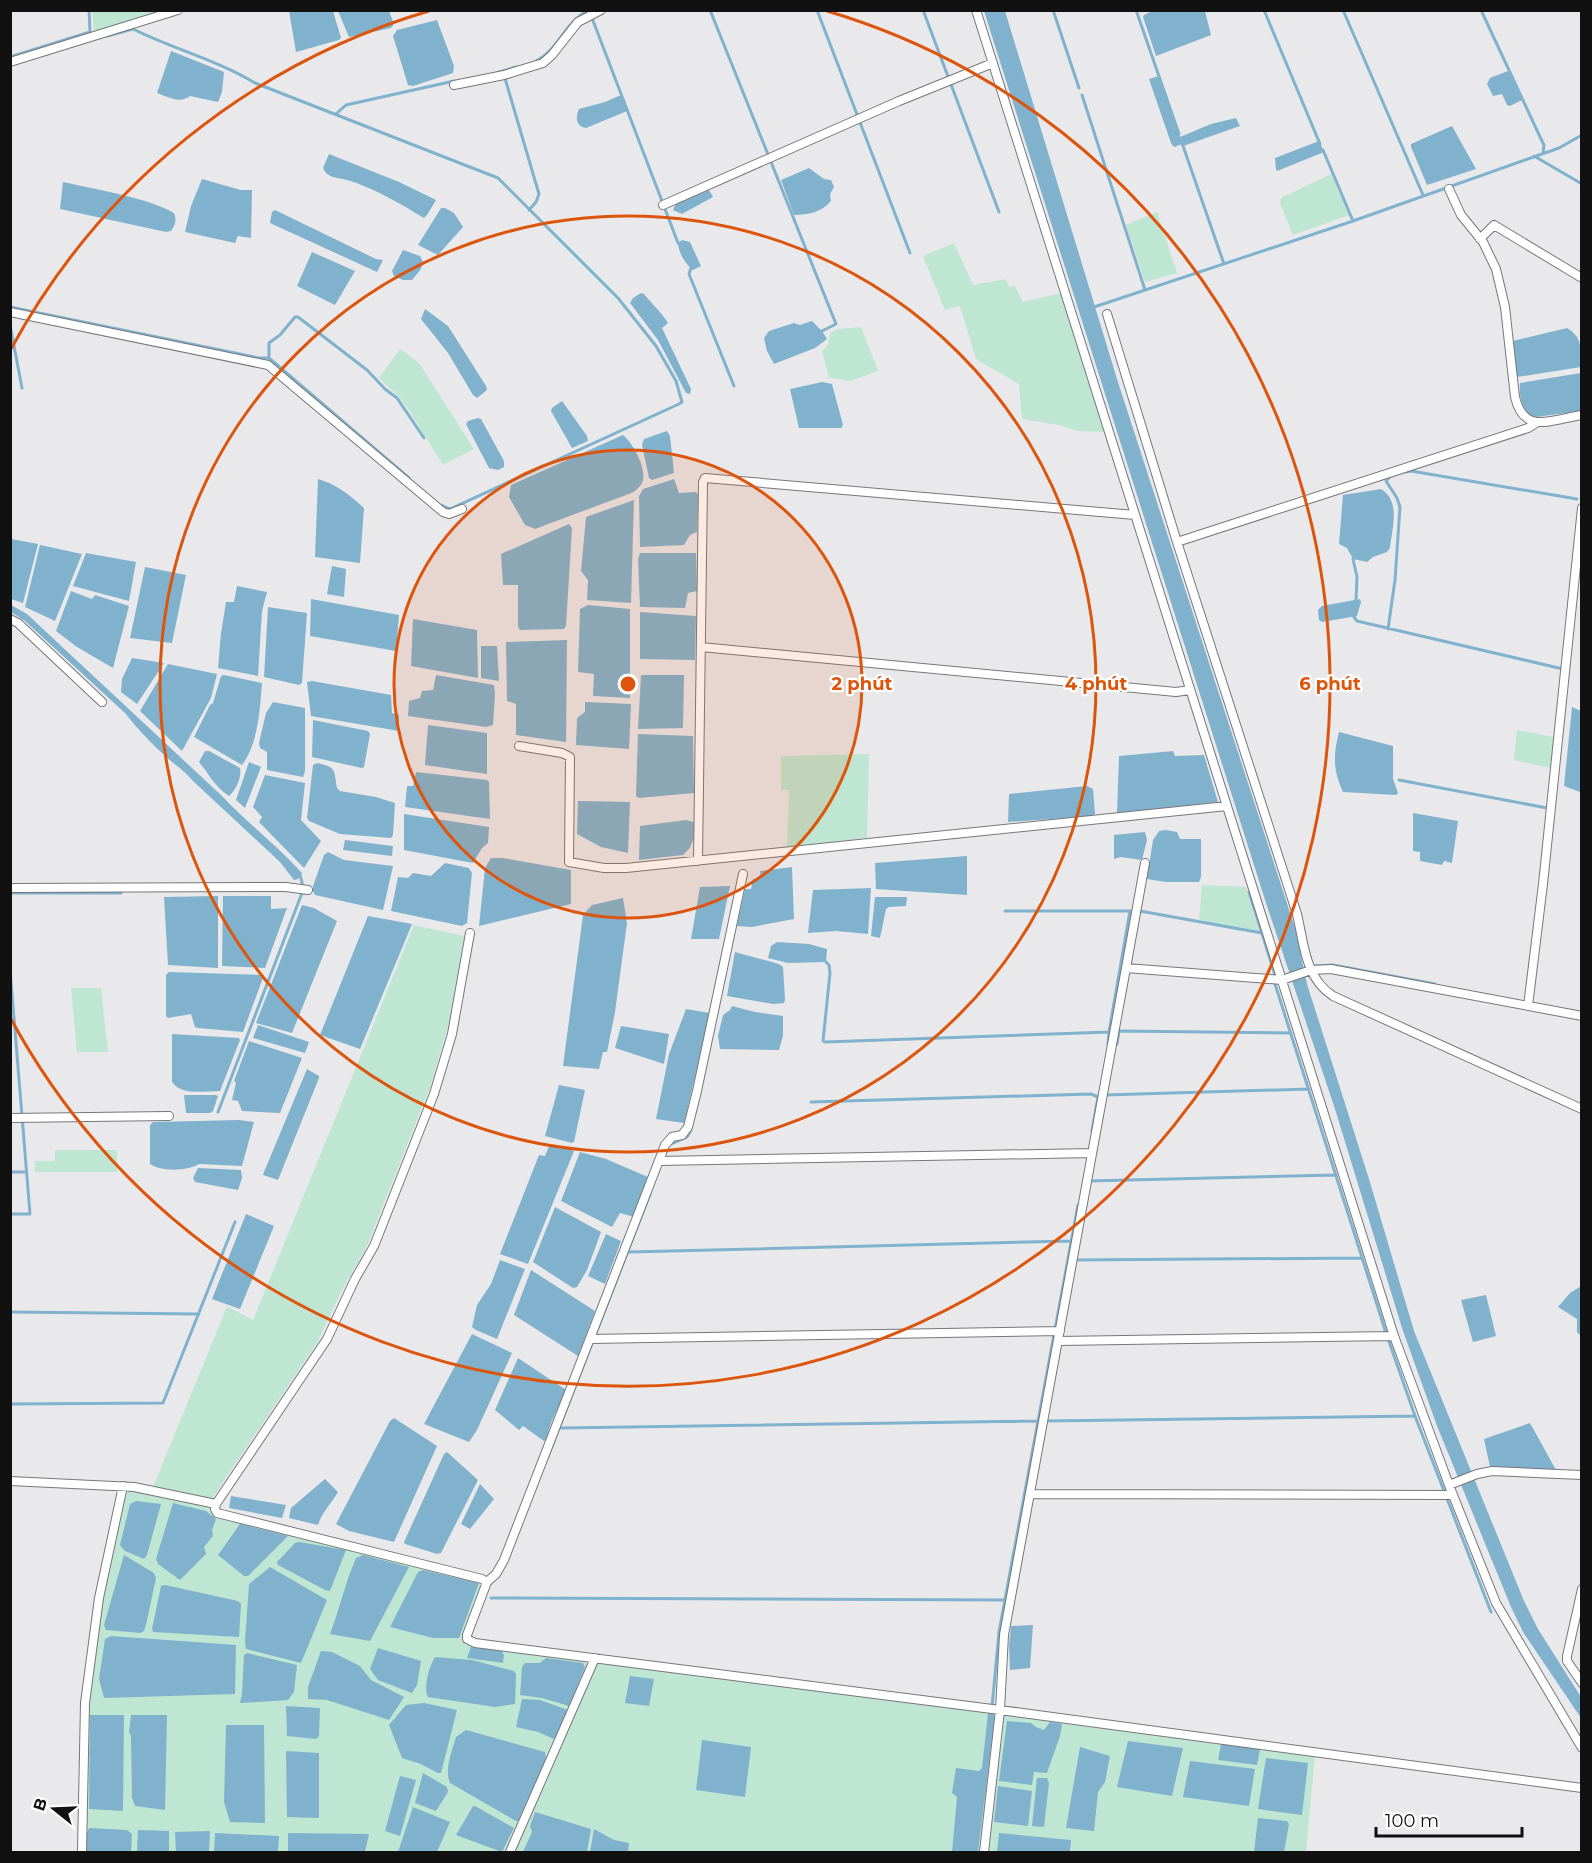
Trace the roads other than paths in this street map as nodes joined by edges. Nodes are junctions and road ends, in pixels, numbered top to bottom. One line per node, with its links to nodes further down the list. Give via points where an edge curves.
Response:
1 (178, 10): 4 (street)
2 (601, 10): 6 (street, via 578,22 543,63)
3 (976, 10): 5 (street)
4 (10, 62)
5 (993, 63): 8 (street); 17 (street)
6 (454, 84)
7 (1449, 189): 9 (street, via 1461,215)
8 (663, 205)
9 (1480, 239): 10 (street, via 1494,225); 14 (street, via 1490,254 1501,288 1516,405 1524,417)
10 (1581, 278)
11 (10, 312): 16 (street, via 268,365 443,512)
12 (1107, 314): 19 (street)
13 (1581, 415): 14 (street)
14 (1536, 423): 19 (street)
15 (1581, 508): 18 (street)
16 (462, 509)
17 (1135, 515): 21 (street, via 705,478); 22 (street)
18 (1580, 541): 35 (street)
19 (1177, 542): 33 (street, via 1297,914)
20 (10, 619): 23 (street)
21 (701, 647): 22 (street, via 1176,692); 26 (street)
22 (1190, 690): 25 (street)
23 (102, 702)
24 (519, 746): 26 (street, via 570,757 569,862 614,868)
25 (1227, 806): 26 (street); 34 (street)
26 (699, 861)
27 (1145, 863): 32 (street)
28 (743, 874): 41 (street, via 688,1127 682,1135 667,1141)
29 (10, 888): 30 (street)
30 (308, 890)
31 (470, 933): 52 (street, via 454,1025 440,1074 374,1246 327,1339)
32 (1126, 968): 34 (street); 40 (street)
33 (1310, 971): 34 (street); 35 (street, via 1331,969); 37 (street, via 1333,996)
34 (1285, 979): 43 (street)
35 (1528, 1006): 36 (street)
36 (1581, 1016)
37 (1581, 1109)
38 (169, 1116): 39 (street)
39 (10, 1118)
40 (1092, 1153): 41 (street); 42 (street)
41 (659, 1161): 44 (street)
42 (1060, 1331): 44 (street); 45 (street)
43 (1394, 1336): 45 (street); 48 (street)
44 (590, 1339): 53 (street, via 504,1560)
45 (1058, 1341): 50 (street)
46 (1581, 1475): 48 (street, via 1492,1471)
47 (10, 1481): 49 (street)
48 (1452, 1484): 51 (street)
49 (123, 1486): 52 (street); 60 (street, via 99,1598 85,1703)
50 (1031, 1494): 51 (street); 57 (street, via 1004,1635)
51 (1453, 1495): 58 (street, via 1503,1618)
52 (216, 1504): 53 (street, via 215,1509 222,1515)
53 (487, 1582): 55 (street, via 467,1635 470,1642)
54 (1581, 1590): 56 (street, via 1567,1656)
55 (595, 1658): 57 (street); 61 (street)
56 (1581, 1683)
57 (1000, 1710): 59 (street); 62 (street)
58 (1581, 1748)
59 (1581, 1788)
60 (82, 1852)
61 (510, 1852)
62 (984, 1852)

